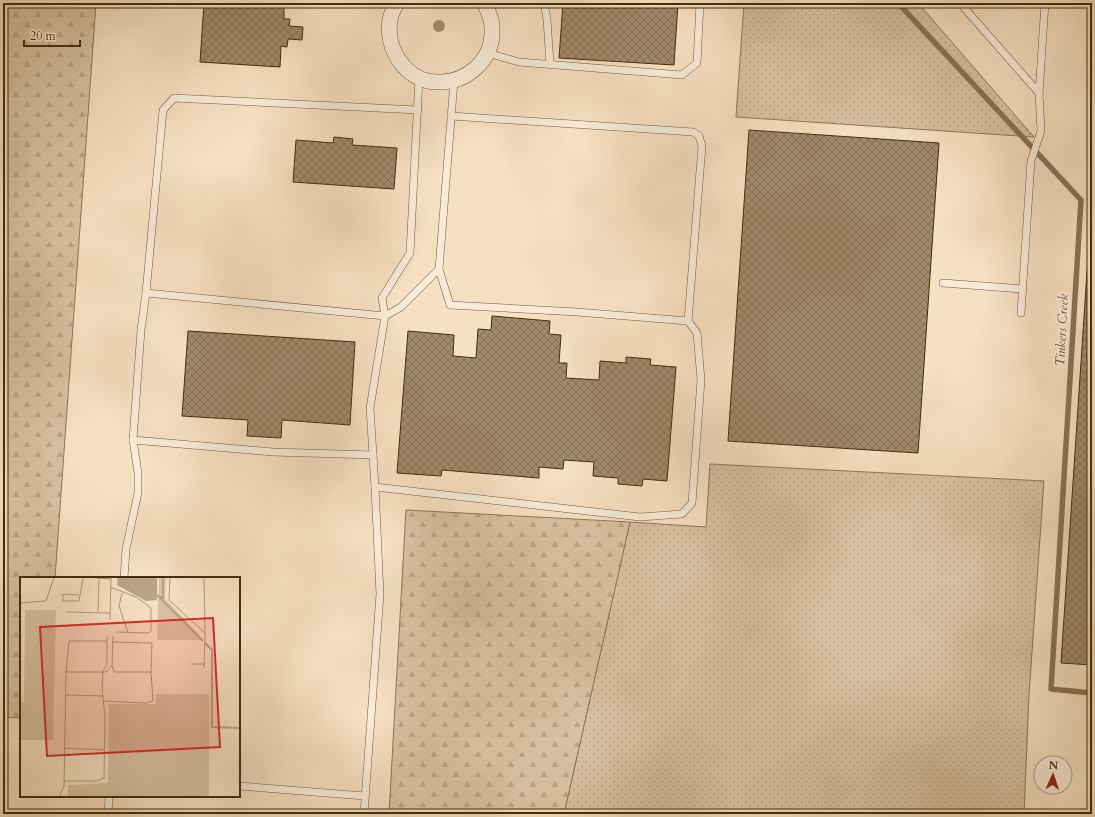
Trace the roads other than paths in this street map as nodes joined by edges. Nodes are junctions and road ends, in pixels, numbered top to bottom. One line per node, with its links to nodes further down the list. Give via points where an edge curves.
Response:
1 (396, 3): 9 (street, via 390,19 389,37 394,54 405,68)
2 (484, 3): 7 (street, via 491,16 492,32)
3 (544, 3): 8 (lane)
4 (700, 3): 8 (lane, via 697,63 682,75)
5 (960, 3): 11 (lane)
6 (1045, 3): 11 (lane)
7 (487, 53): 8 (lane, via 519,62); 10 (street, via 469,74)
8 (550, 64)
9 (419, 78): 10 (street, via 437,82); 12 (lane)
10 (454, 81): 13 (lane)
11 (1040, 93): 16 (lane, via 1041,131 1031,161)
12 (418, 110): 17 (lane, via 174,98 163,110); 19 (lane, via 410,253 382,298)
13 (452, 116): 14 (lane); 20 (lane, via 693,132 699,136 702,146)
14 (439, 269): 19 (lane, via 401,307); 20 (lane, via 450,305)
15 (943, 283): 16 (lane)
16 (1023, 289): 18 (lane)
17 (146, 293): 19 (lane); 21 (lane)
18 (1021, 313)
19 (385, 316): 22 (lane, via 370,408)
20 (688, 321): 23 (lane, via 696,333 701,380 692,503 682,514 640,517)
21 (134, 440): 22 (lane, via 273,452); 24 (lane, via 138,493 126,549)
22 (373, 455): 23 (lane)
23 (375, 487): 26 (lane, via 380,594)
24 (124, 577)
25 (240, 786): 26 (lane)
26 (365, 796): 29 (lane)
27 (109, 797): 28 (lane)
28 (108, 814)
29 (364, 814)

